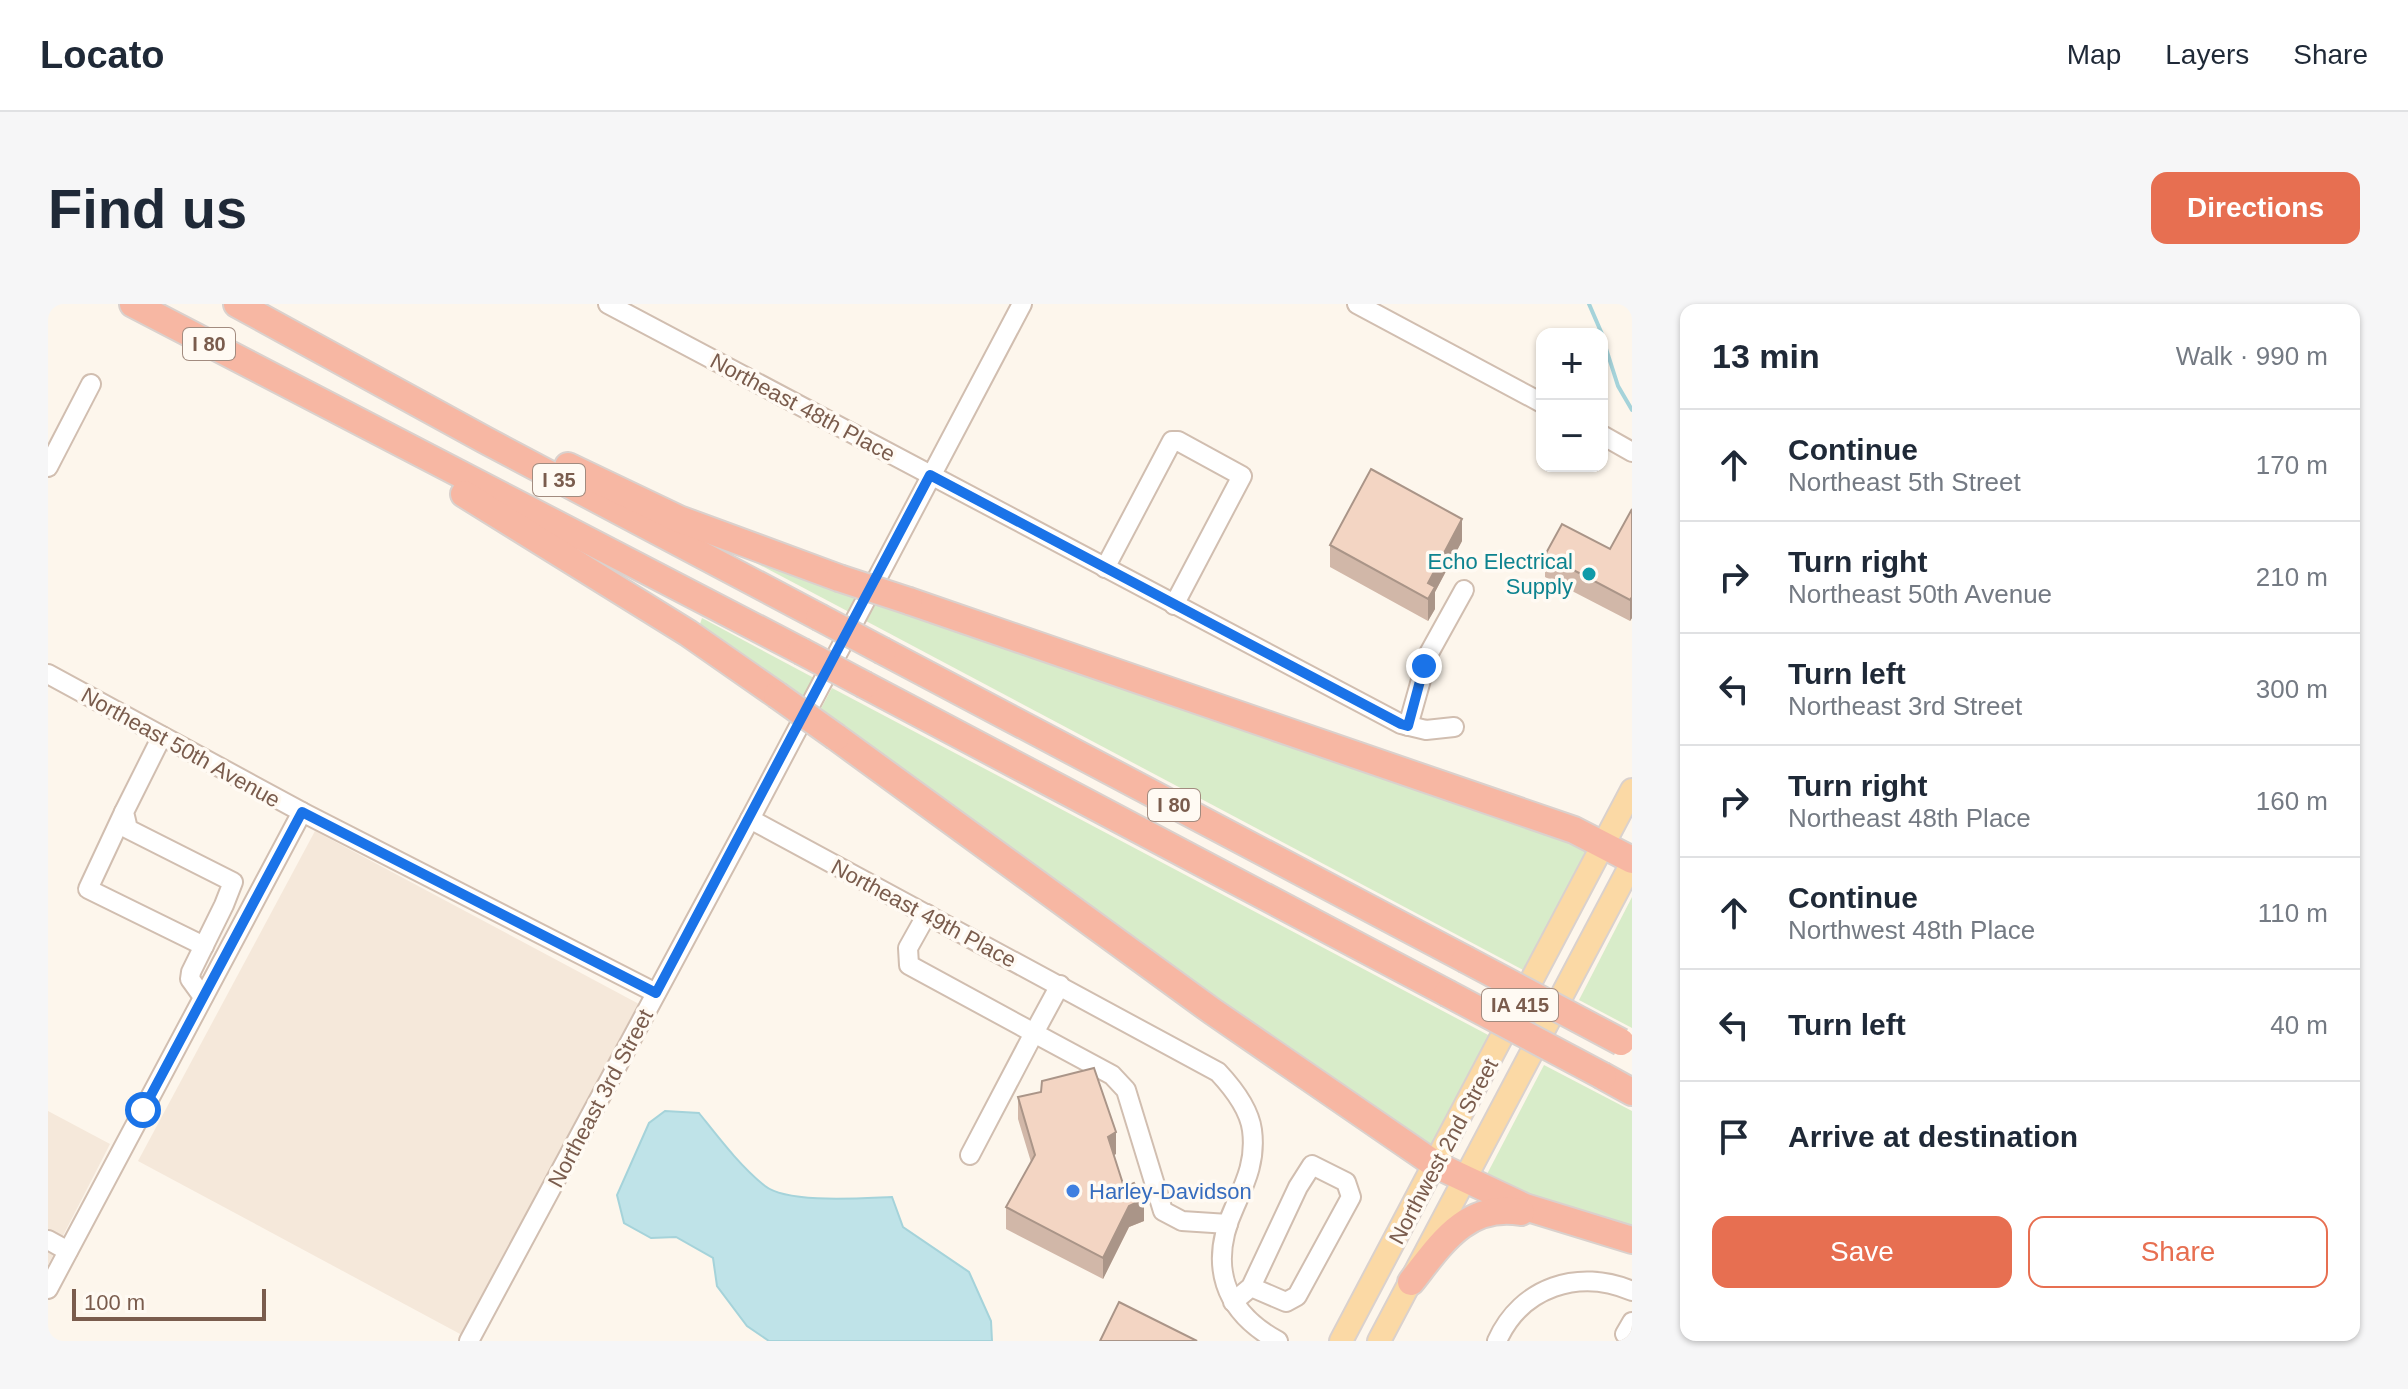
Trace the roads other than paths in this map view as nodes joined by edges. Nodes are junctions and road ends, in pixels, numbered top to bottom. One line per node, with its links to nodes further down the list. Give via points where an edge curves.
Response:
1 (133, 304): 7 (highway, I 80)
2 (237, 304): 6 (highway, I 35)
3 (608, 304): 13 (street, Northeast 48th Place)
4 (1022, 304): 13 (street, Northeast 3rd Street)
5 (1357, 304): 9 (street)
6 (301, 339): 17 (highway, I 35); 26 (highway, bridge, via 679,519)
7 (284, 383): 35 (highway, I 80, bridge); 37 (highway, bridge, via 650,609 777,695 1212,1011)
8 (91, 384): 12 (street)
9 (1536, 400)
10 (1608, 438): 11 (street)
11 (1632, 452)
12 (48, 467)
13 (930, 475): 14 (street, Northeast 48th Place); 25 (street, Northeast 3rd Street)
14 (1105, 568): 16 (street, Northeast 48th Place); 16 (street, via 1172,441 1191,447 1242,476)
15 (1464, 590): 19 (street, via 1428,655)
16 (1174, 605): 19 (street, Northeast 48th Place)
17 (819, 617): 34 (highway, I 80, bridge)
18 (48, 674): 21 (street, Northeast 50th Avenue)
19 (1408, 726): 20 (street)
20 (1454, 727)
21 (162, 736): 23 (street); 24 (street, Northeast 50th Avenue)
22 (1632, 790): 26 (main road, Northwest 2nd Street / IA 415)
23 (124, 812): 29 (street, via 128,829 233,882); 29 (street, via 88,889)
24 (302, 812): 31 (street, Northeast 50th Avenue); 32 (street)
25 (750, 819): 28 (street, Northeast 49th Place); 31 (street, Northeast 3rd Street)
26 (1604, 844): 27 (highway); 37 (main road, Northwest 2nd Street / IA 415)
27 (1632, 862): 38 (main road, Northwest 2nd Street / IA 415)
28 (927, 914): 30 (street, Northeast 49th Place); 33 (street, via 908,948 909,965)
29 (204, 946): 32 (street, via 190,979)
30 (1060, 985): 33 (street); 40 (street, Northeast 49th Place, via 1218,1072 1247,1111 1252,1163)
31 (656, 993): 49 (street, Northeast 3rd Street)
32 (203, 997): 43 (street)
33 (1034, 1033): 36 (street); 40 (street, via 1112,1075 1126,1090 1163,1211 1182,1221)
34 (1626, 1045)
35 (1632, 1092)
36 (970, 1155)
37 (1436, 1165): 38 (highway); 51 (main road, Northwest 2nd Street / IA 415)
38 (1465, 1181): 39 (highway); 44 (main road, Northwest 2nd Street / IA 415)
39 (1563, 1219): 42 (highway); 44 (highway, via 1515,1211 1477,1216 1457,1228)
40 (1228, 1224): 48 (street, Northeast 49th Place, via 1222,1277)
41 (48, 1240): 43 (street)
42 (1632, 1240)
43 (68, 1251): 46 (street)
44 (1411, 1282): 52 (main road, Northwest 2nd Street / IA 415)
45 (1251, 1287): 45 (street, via 1286,1302 1297,1296 1351,1197 1346,1182 1312,1165); 48 (street)
46 (48, 1289)
47 (1632, 1291): 53 (street, via 1581,1280 1546,1289 1516,1311)
48 (1233, 1302): 50 (street)
49 (469, 1341)
50 (1278, 1341)
51 (1341, 1341)
52 (1379, 1341)
53 (1497, 1341)

